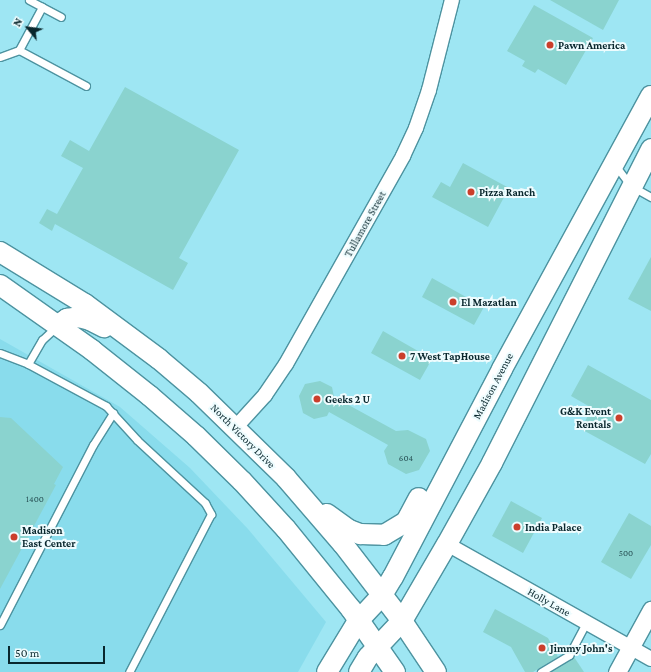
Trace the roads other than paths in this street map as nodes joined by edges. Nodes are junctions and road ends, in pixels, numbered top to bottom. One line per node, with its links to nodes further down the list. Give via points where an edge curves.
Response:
1 (29, 0): 3 (lane)
2 (452, 0): 21 (street, Tullamore Street, via 429,90 403,156 286,364 265,395)
3 (42, 7): 4 (lane); 5 (lane)
4 (61, 17)
5 (19, 50): 6 (lane); 7 (lane)
6 (0, 57)
7 (86, 86)
8 (651, 96): 10 (main road, Madison Avenue)
9 (651, 149): 11 (main road)
10 (614, 163): 11 (lane); 18 (main road, Madison Avenue)
11 (631, 186): 12 (lane); 23 (main road, via 492,462)
12 (651, 198)
13 (0, 252): 19 (main road, North Victory Drive, via 85,304 159,358)
14 (0, 285): 15 (main road)
15 (58, 325): 17 (lane, via 42,340); 19 (main road, via 67,319 79,317 104,326 124,342); 26 (main road, via 150,396 242,481 286,529)
16 (0, 353): 17 (lane)
17 (28, 364): 20 (lane, via 106,406)
18 (502, 369): 22 (main road, via 459,424 406,522 394,531 377,536 349,530); 24 (main road, Madison Avenue)
19 (184, 380): 21 (main road, North Victory Drive)
20 (113, 413): 29 (lane); 33 (lane, via 137,440 205,503 211,514)
21 (235, 428): 22 (main road, North Victory Drive)
22 (286, 478): 24 (main road, North Victory Drive)
23 (447, 544): 27 (main road); 28 (street, Holly Lane)
24 (382, 594): 26 (main road, Madison Avenue); 27 (main road, North Victory Drive)
25 (651, 610): 31 (street)
26 (358, 621): 30 (main road); 34 (main road, Madison Avenue)
27 (402, 621): 30 (main road); 37 (main road, North Victory Drive)
28 (586, 623): 31 (street, Holly Lane); 38 (lane, via 569,655)
29 (0, 624)
30 (377, 647): 35 (main road); 36 (main road)
31 (630, 648): 32 (street, Holly Lane); 39 (street)
32 (651, 659)
33 (129, 672)
34 (328, 672)
35 (359, 672)
36 (395, 672)
37 (436, 672)
38 (541, 672)
39 (616, 672)

